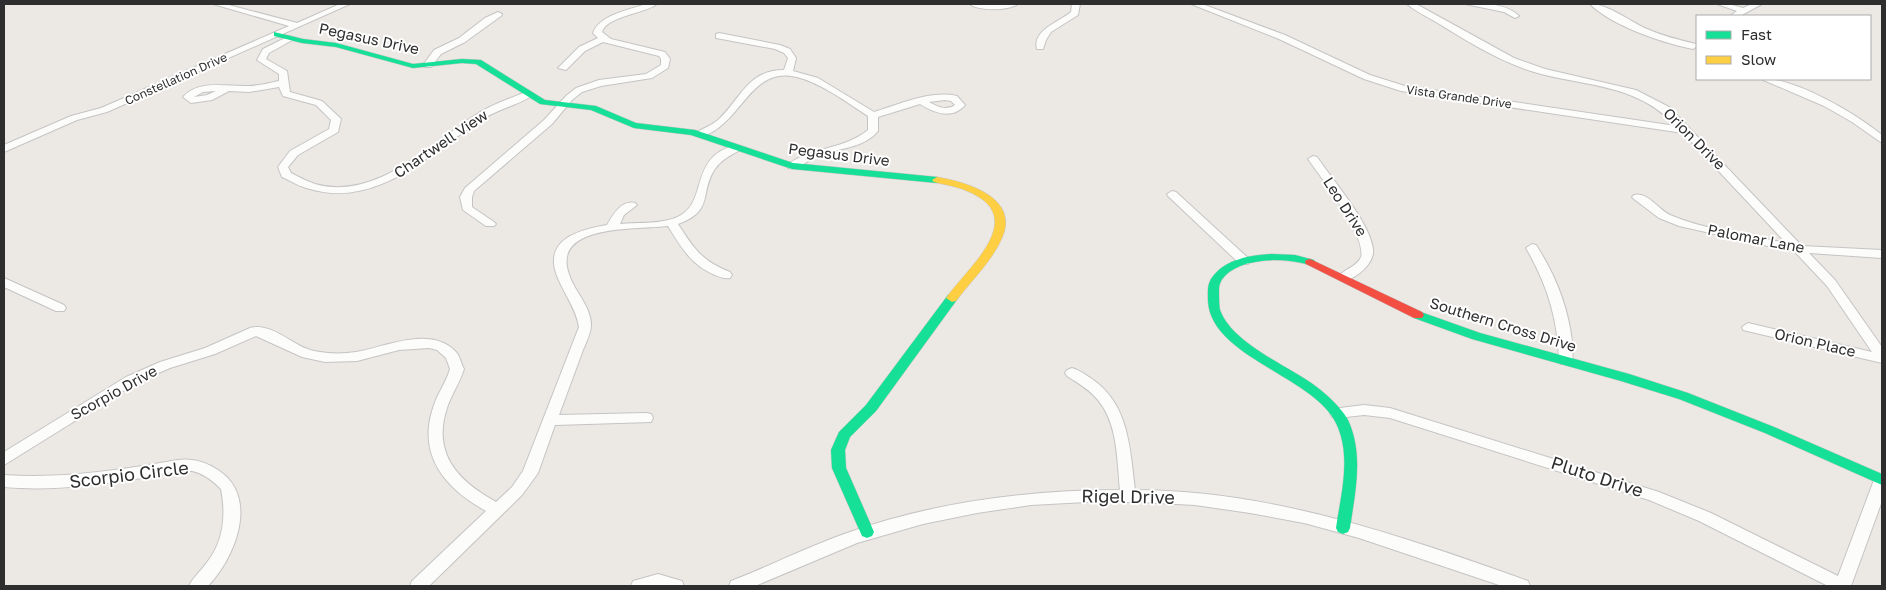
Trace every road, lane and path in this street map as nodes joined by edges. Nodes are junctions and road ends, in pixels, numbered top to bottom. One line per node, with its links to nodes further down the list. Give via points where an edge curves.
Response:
1 (217, 4): 17 (street)
2 (346, 4): 17 (street, Constellation Drive)
3 (653, 4): 22 (street, via 602,24 597,30)
4 (973, 4): 5 (street)
5 (1014, 4)
6 (1076, 4): 23 (street, via 1075,13 1046,32)
7 (1195, 4): 35 (street, Vista Grande Drive, via 1282,37 1367,77 1404,89)
8 (1411, 4): 35 (street, Orion Drive, via 1527,67 1645,96 1666,108)
9 (1469, 4): 16 (street, via 1506,10)
10 (1594, 4): 24 (street, via 1670,41)
11 (1720, 4): 13 (street)
12 (1758, 4): 13 (street)
13 (1744, 11): 15 (street)
14 (498, 14): 25 (street, via 485,19 461,41 437,52)
15 (1736, 15)
16 (1515, 16)
17 (296, 25): 18 (street, Constellation Drive)
18 (278, 34): 21 (street, Pegasus Drive); 39 (street, Constellation Drive, via 104,110 74,118)
19 (719, 36): 27 (street, via 783,49 792,58)
20 (1695, 36): 24 (street, via 1692,42)
21 (292, 38): 25 (street, Pegasus Drive, via 336,45 408,65); 29 (street, Chartwell View, via 261,57 263,63 284,74)
22 (602, 39): 26 (street, via 582,49); 33 (street, via 658,52 665,57 665,66 641,78 585,87)
23 (1040, 47)
24 (1695, 48)
25 (428, 66): 31 (street, Pegasus Drive, via 462,61 482,63)
26 (563, 68)
27 (788, 73): 34 (street, via 814,79); 36 (street, via 766,76 755,82 721,122)
28 (1769, 80): 37 (street, via 1829,104)
29 (284, 83): 30 (street); 31 (street, Chartwell View, via 286,94 323,105 337,123 329,133 288,158 283,171 311,186 336,190 372,185 397,175 480,116)
30 (226, 89)
31 (529, 94): 33 (street, Pegasus Drive, via 544,102)
32 (923, 102): 34 (street)
33 (564, 105): 36 (street, Pegasus Drive, via 593,108 634,125); 46 (street, via 469,190 467,208)
34 (873, 116): 41 (street, via 873,130 864,138 810,153)
35 (1687, 130): 49 (street, Orion Drive)
36 (701, 134): 38 (street, Pegasus Drive)
37 (1882, 140)
38 (736, 148): 41 (street, Pegasus Drive); 45 (street, via 710,167 698,206 689,215)
39 (4, 149)
40 (1313, 159): 53 (street, Leo Drive, via 1368,245 1364,262)
41 (792, 166): 69 (street, Pegasus Drive, via 955,183 986,196 1001,215 1002,228 990,249 871,408 840,443 839,468)
42 (1172, 194): 51 (street)
43 (1638, 197): 49 (street, Palomar Lane, via 1654,212 1683,224)
44 (631, 205): 47 (street, via 620,213)
45 (672, 223): 47 (street); 52 (street, via 693,257 704,267)
46 (490, 224)
47 (612, 226): 62 (street, via 591,230 575,238 560,256 585,327)
48 (1532, 248): 58 (street, via 1548,274 1559,302 1565,331)
49 (1799, 249): 50 (street, Palomar Lane); 57 (street, Orion Drive, via 1831,283)
50 (1882, 254)
51 (1244, 261): 53 (street, Southern Cross Drive, via 1294,258 1318,264); 60 (street, Southern Cross Drive, via 1225,270 1214,283 1210,299 1215,316 1232,335 1318,394)
52 (726, 275)
53 (1344, 277): 58 (street, Southern Cross Drive, via 1398,306 1443,325)
54 (7, 288): 55 (street)
55 (60, 308)
56 (1748, 327): 57 (street, Orion Place)
57 (1882, 358)
58 (1566, 361): 64 (street, Southern Cross Drive, via 1713,407)
59 (1072, 373): 66 (street, via 1102,394 1114,414)
60 (1337, 413): 68 (street, Southern Cross Drive, via 1347,430 1352,451); 76 (street, Pluto Drive, via 1364,410 1390,413 1634,488 1705,517)
61 (646, 418): 62 (street)
62 (551, 420): 67 (street, via 530,473)
63 (4, 459): 67 (street, Scorpio Drive, via 131,380 210,351 250,332 259,331 302,353 315,356 356,356 415,343 436,346 451,354 457,368 438,412 438,456 451,478 463,490)
64 (1882, 480): 76 (street)
65 (4, 481): 70 (street, Scorpio Circle, via 32,484 62,482 190,464 211,472 228,487 232,515 230,533 215,567)
66 (1128, 494): 68 (street, Rigel Drive, via 1235,504); 69 (street, Rigel Drive, via 982,504)
67 (498, 510): 71 (street)
68 (1343, 528): 75 (street, Rigel Drive)
69 (867, 532): 74 (street, Rigel Drive)
70 (197, 586)
71 (418, 586)
72 (639, 586): 73 (street, via 658,581)
73 (676, 586)
74 (738, 586)
75 (1522, 586)
76 (1843, 586)

